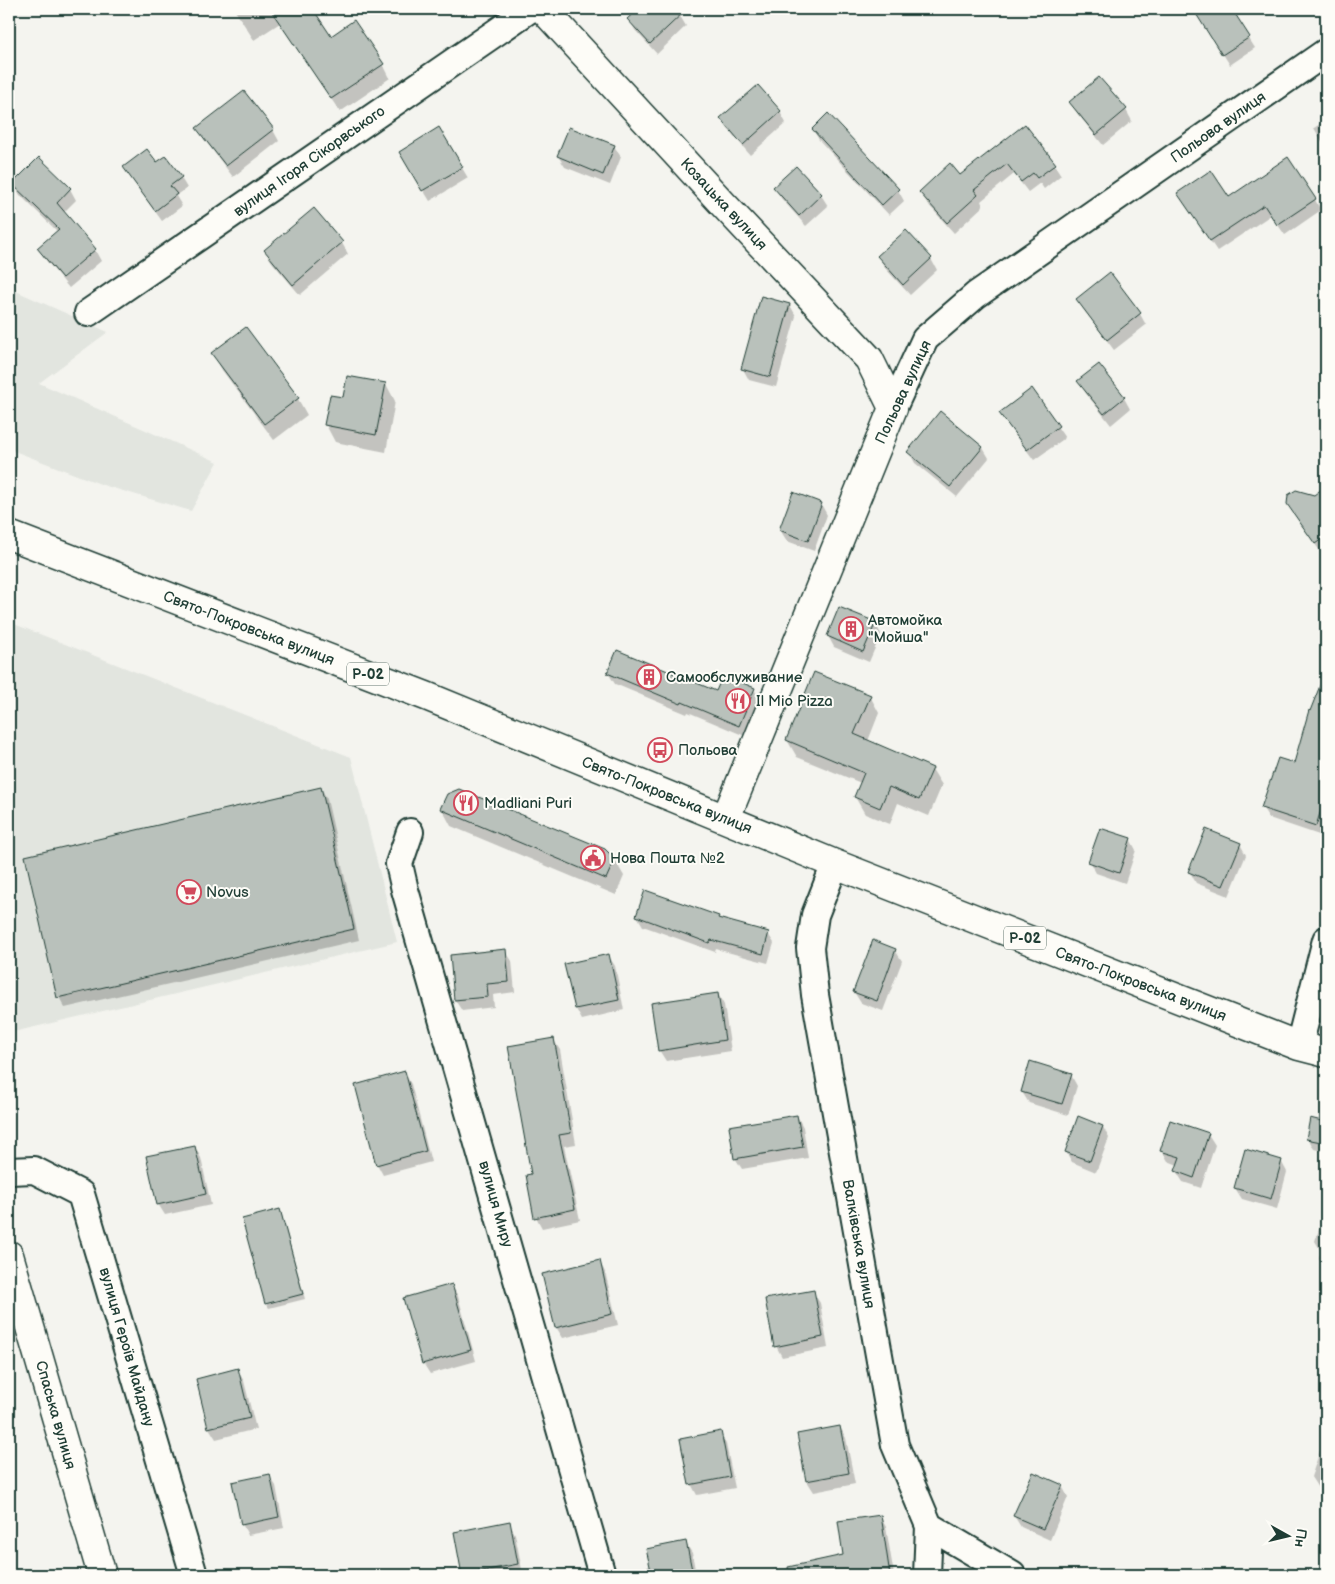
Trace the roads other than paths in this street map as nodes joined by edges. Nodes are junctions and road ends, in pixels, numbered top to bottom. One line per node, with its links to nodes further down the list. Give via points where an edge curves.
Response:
1 (530, 9): 4 (street, вулиця Ігоря Сікорвського)
2 (543, 9): 5 (main road, Козацька вулиця, via 869,359)
3 (1326, 52): 5 (street, Польова вулиця, via 976,295 925,339)
4 (88, 313)
5 (893, 408): 7 (main road, Польова вулиця)
6 (9, 535): 7 (main road, Свято-Покровська вулиця / Р-02, via 426,696)
7 (726, 818): 9 (main road, Свято-Покровська вулиця / Р-02)
8 (410, 832): 18 (street, вулиця Миру, via 400,864 405,890)
9 (835, 864): 11 (main road, Свято-Покровська вулиця / Р-02); 15 (street, Валківська вулиця, via 815,915 810,948 815,995 895,1444)
10 (1326, 940): 11 (street)
11 (1299, 1046): 12 (main road, Свято-Покровська вулиця / Р-02)
12 (1326, 1053)
13 (9, 1171): 17 (street, вулиця Героїв Майдану, via 34,1170 81,1194)
14 (9, 1255): 16 (main road, Спаська вулиця)
15 (929, 1526): 19 (street); 20 (street)
16 (102, 1575)
17 (194, 1575)
18 (602, 1575)
19 (927, 1575)
20 (1012, 1575)

